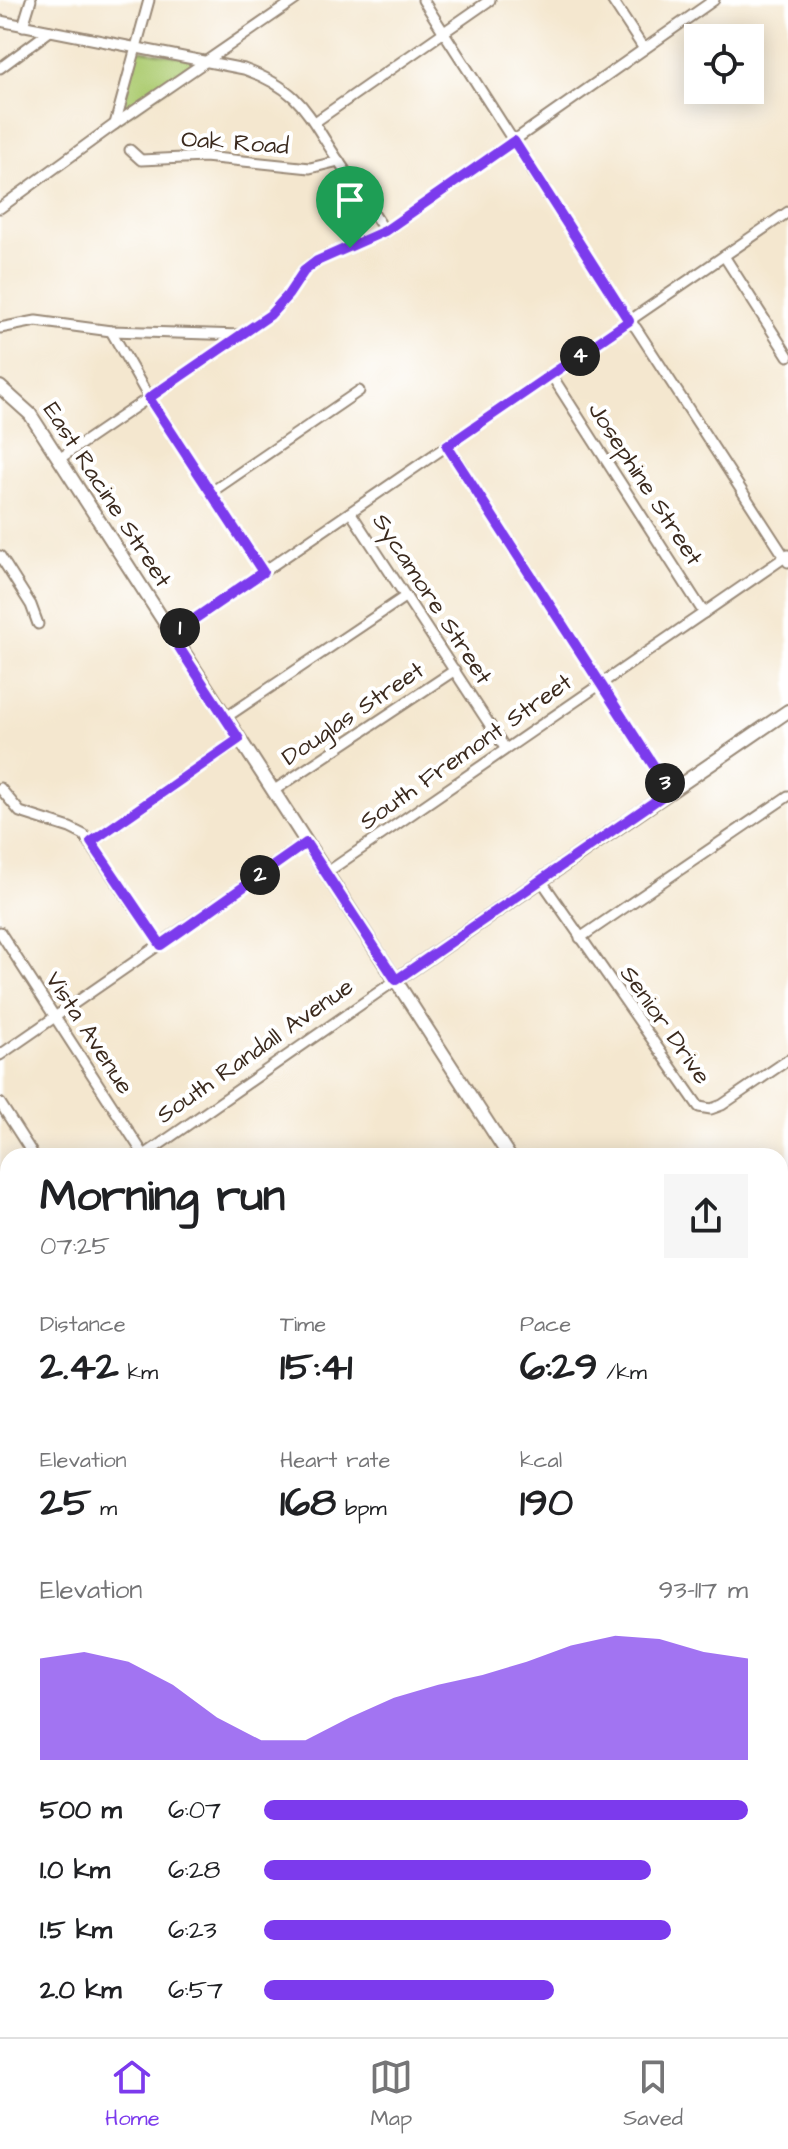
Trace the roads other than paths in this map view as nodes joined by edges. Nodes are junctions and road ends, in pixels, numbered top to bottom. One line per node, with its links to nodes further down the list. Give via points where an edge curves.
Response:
1 (31, 0): 9 (street)
2 (149, 0): 12 (street)
3 (295, 0): 14 (street)
4 (423, 0): 11 (street)
5 (490, 0): 11 (street)
6 (612, 0): 13 (street)
7 (714, 0): 13 (street)
8 (0, 21): 9 (street)
9 (23, 26): 10 (street)
10 (50, 31): 12 (street); 15 (street)
11 (445, 32): 16 (street); 18 (street)
12 (135, 49): 14 (street); 17 (street)
13 (644, 49): 18 (street)
14 (207, 61): 16 (street, via 267,79 299,101); 17 (street)
15 (0, 68)
16 (315, 122): 20 (street)
17 (115, 124): 21 (street)
18 (514, 141): 23 (street); 25 (street)
19 (130, 150): 20 (street, Oak Road, via 141,160 204,157 310,168)
20 (339, 161): 23 (street)
21 (0, 208)
22 (788, 212): 24 (street)
23 (385, 231): 28 (street, via 317,261 279,307)
24 (724, 256): 25 (street); 29 (street)
25 (629, 321): 30 (street); 39 (street)
26 (0, 328): 27 (street, via 36,321)
27 (111, 331): 28 (street); 33 (street)
28 (241, 335): 33 (street)
29 (788, 356)
30 (552, 376): 34 (street); 42 (street, Josephine Street)
31 (0, 387): 35 (main road, East Racine Street, via 30,414)
32 (359, 391): 36 (street)
33 (149, 398): 35 (street); 36 (street)
34 (447, 446): 37 (street); 46 (street)
35 (59, 459): 44 (main road, East Racine Street)
36 (210, 493): 40 (street)
37 (351, 513): 40 (street); 41 (street, Sycamore Street)
38 (0, 556): 43 (street)
39 (787, 558): 42 (street, South Fremont Street)
40 (263, 572): 44 (street)
41 (406, 596): 45 (street, Sycamore Street); 48 (street)
42 (704, 613): 46 (street, South Fremont Street)
43 (38, 624)
44 (171, 635): 48 (main road, East Racine Street)
45 (455, 670): 50 (street, Sycamore Street); 52 (street, Douglas Street)
46 (601, 684): 50 (street, South Fremont Street); 53 (street)
47 (788, 711): 53 (main road, South Randall Avenue)
48 (225, 718): 49 (main road, East Racine Street)
49 (239, 739): 52 (main road, East Racine Street); 55 (street)
50 (505, 748): 57 (street, South Fremont Street)
51 (0, 788): 55 (street, via 20,812 70,828)
52 (273, 791): 56 (main road, East Racine Street)
53 (670, 791): 58 (main road, South Randall Avenue)
54 (788, 796): 60 (street)
55 (91, 842): 61 (street)
56 (306, 843): 57 (main road, East Racine Street); 61 (street)
57 (326, 873): 62 (main road, East Racine Street)
58 (541, 880): 60 (street, Senior Drive); 62 (main road, South Randall Avenue)
59 (0, 932): 63 (street, Vista Avenue)
60 (580, 938): 65 (street, Senior Drive, via 699,1107 722,1105)
61 (161, 945): 63 (street)
62 (396, 980): 69 (street, South Randall Avenue); 70 (main road, East Racine Street)
63 (54, 1016): 64 (street); 68 (street, Vista Avenue)
64 (0, 1055)
65 (788, 1060)
66 (0, 1103): 67 (street)
67 (29, 1148)
68 (138, 1148)
69 (154, 1148)
70 (504, 1148)

